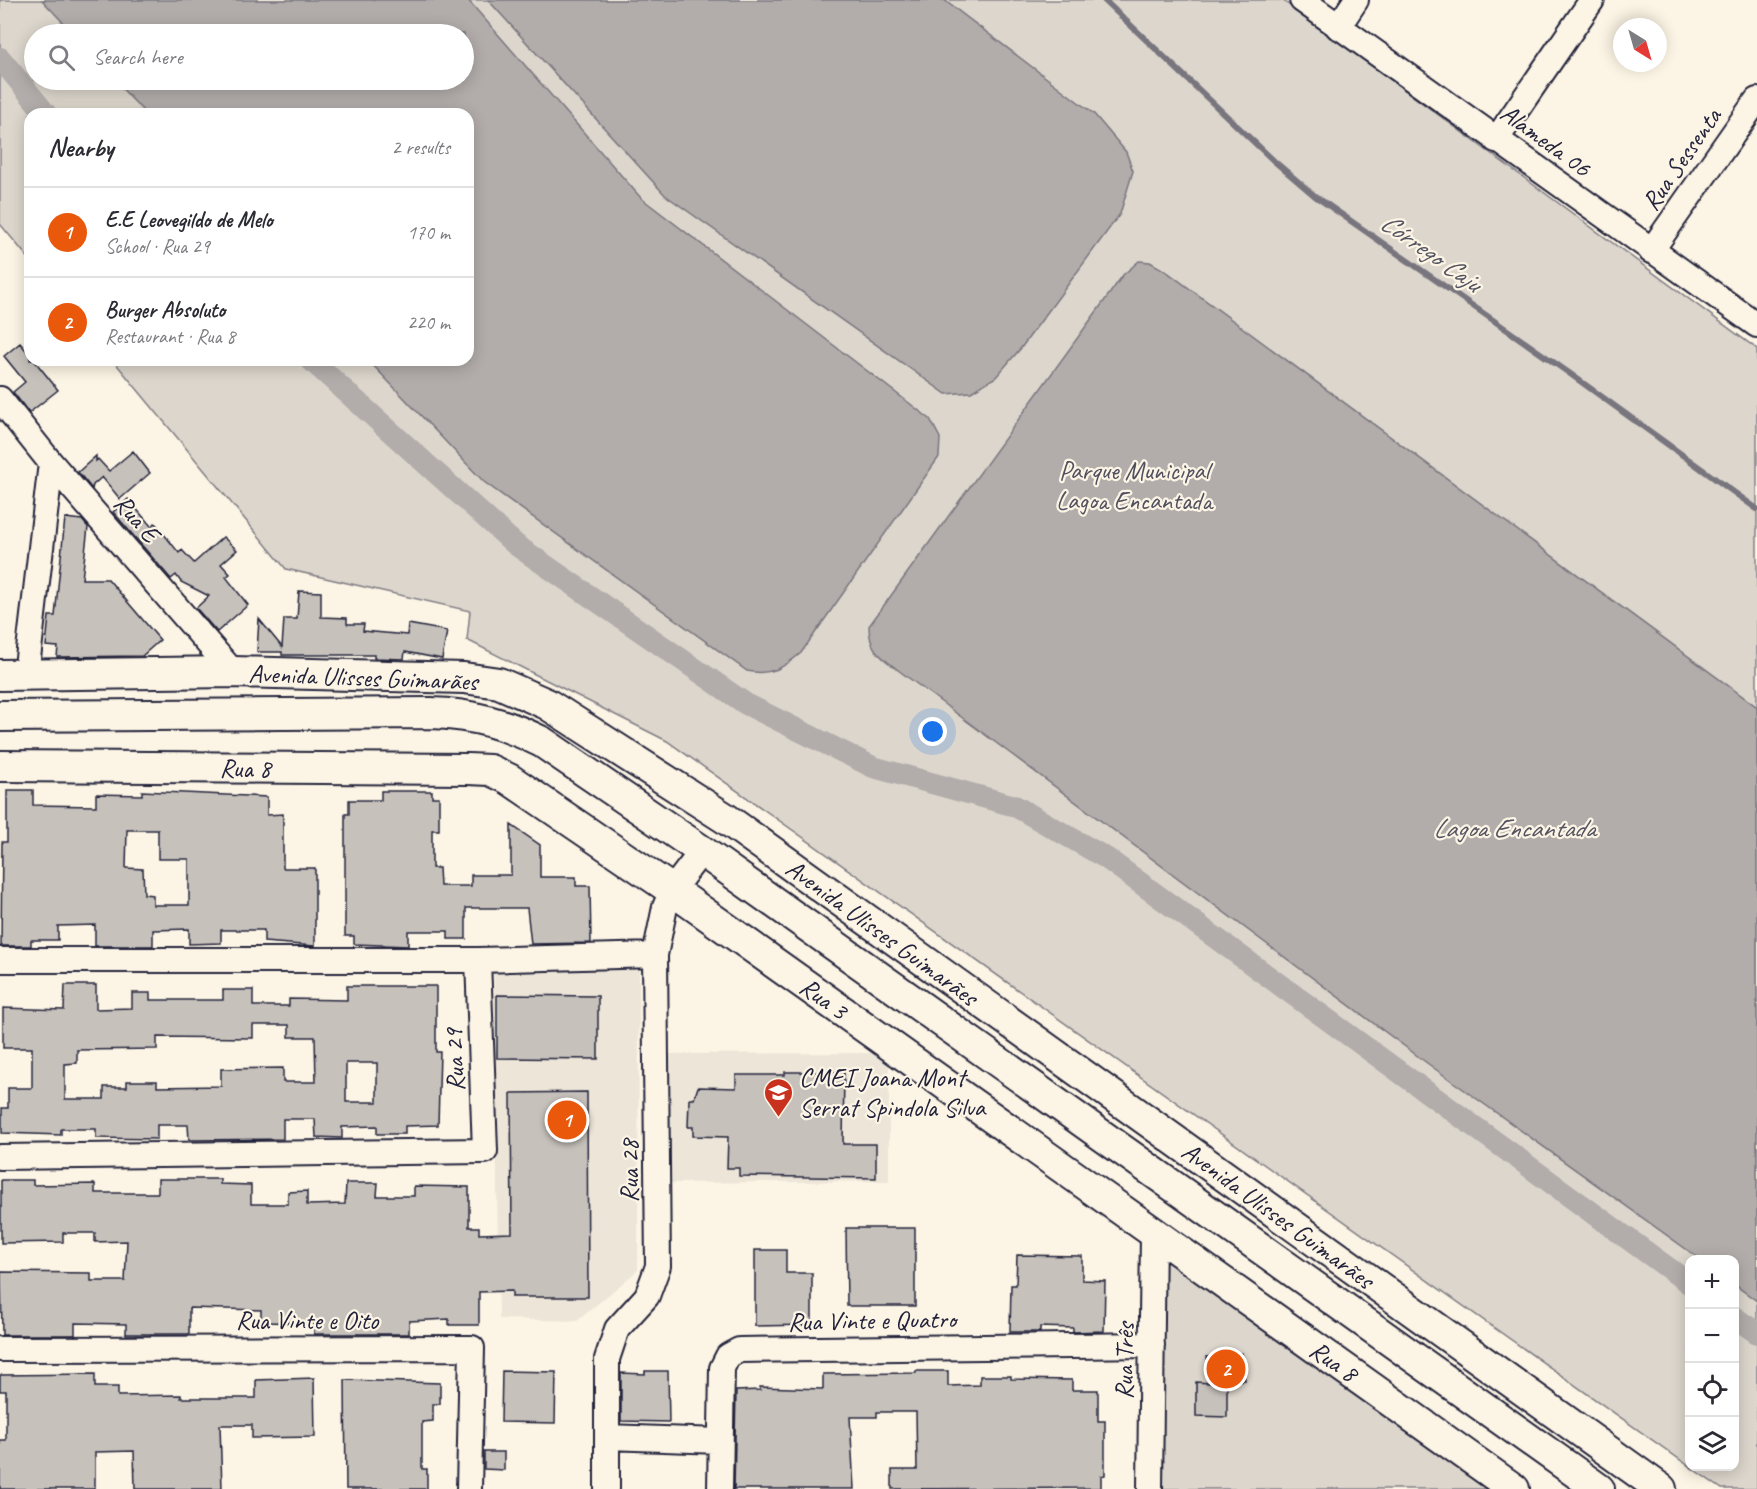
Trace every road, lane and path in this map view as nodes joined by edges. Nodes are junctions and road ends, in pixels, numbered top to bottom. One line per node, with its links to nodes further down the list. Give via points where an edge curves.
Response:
1 (1302, 0): 4 (street, Alameda 06)
2 (1356, 0): 4 (street)
3 (1592, 0): 6 (street)
4 (1338, 27): 6 (street, Alameda 06)
5 (1757, 100): 7 (street, Rua Sessenta)
6 (1496, 140): 7 (street, Alameda 06)
7 (1651, 251): 8 (street, Alameda 06)
8 (1757, 325)
9 (0, 399): 10 (street, Rua E)
10 (51, 463): 11 (street, Rua E); 12 (street)
11 (233, 672): 12 (main road, Avenida Ulisses Guimarães); 16 (main road, Avenida Ulisses Guimarães, via 464,678 499,683 547,704)
12 (13, 675)
13 (0, 716): 17 (main road, Avenida Ulisses Guimarães, via 431,712 466,715 496,721 542,742)
14 (0, 766): 15 (main road, Rua 8)
15 (490, 770): 18 (main road, Rua 3)
16 (724, 818): 17 (main road); 34 (main road, Avenida Ulisses Guimarães)
17 (702, 850): 18 (street, Rua 28); 33 (main road, Avenida Ulisses Guimarães)
18 (672, 890): 19 (street, Rua 28); 23 (main road, Rua 3)
19 (656, 955): 21 (street); 26 (street, Rua 28, via 658,1266 647,1296 616,1329 611,1343)
20 (0, 960): 21 (street)
21 (478, 960): 22 (street, Rua 29, via 485,1152)
22 (0, 1156)
23 (1153, 1233): 24 (street, Rua Três); 32 (main road, Rua 8)
24 (1152, 1345): 27 (street, Rua Vinte e Quatro, via 739,1350 728,1356 722,1368); 31 (street, Rua Três)
25 (0, 1349): 28 (street, Rua Vinte e Oito, via 472,1348)
26 (608, 1437): 27 (street); 29 (street, Rua 28)
27 (720, 1441): 30 (street, Rua Vinte e Quatro)
28 (470, 1489)
29 (607, 1489)
30 (720, 1489)
31 (1150, 1489)
32 (1514, 1489)
33 (1599, 1489)
34 (1661, 1489)

